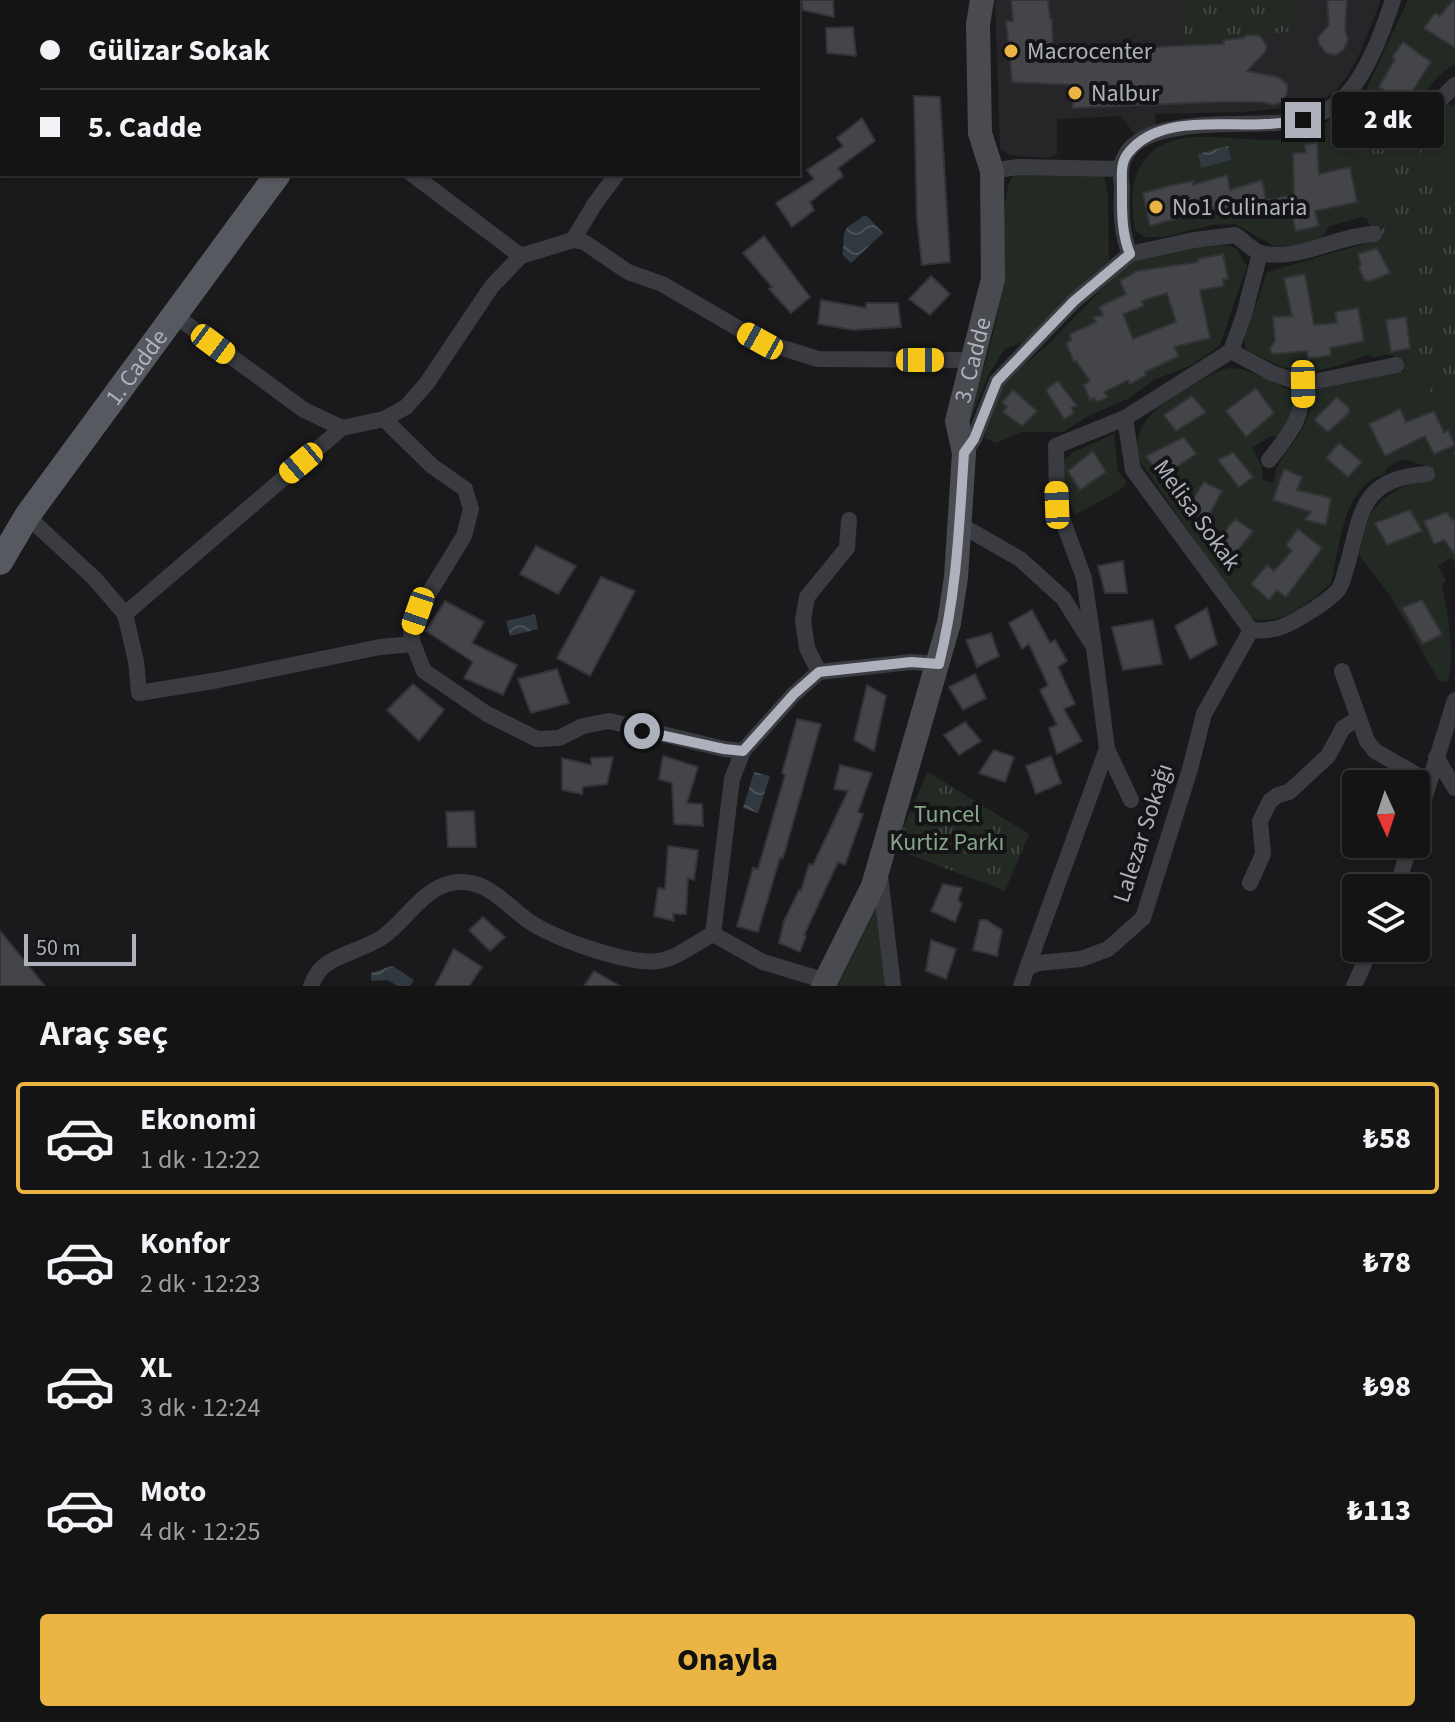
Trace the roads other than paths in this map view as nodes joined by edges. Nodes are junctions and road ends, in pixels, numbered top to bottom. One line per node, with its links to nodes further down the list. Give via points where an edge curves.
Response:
1 (982, 0): 6 (main road, 3. Cadde, via 980,133)
2 (1393, 0): 5 (street, via 1375,50 1336,104 1303,120 1156,132 1128,152)
3 (1455, 85): 4 (street)
4 (1441, 99)
5 (1120, 169): 6 (street); 14 (street)
6 (992, 171): 18 (main road, 3. Cadde, via 993,279)
7 (256, 176): 30 (main road, 1. Cadde)
8 (276, 176): 16 (main road, 1. Cadde)
9 (415, 176): 15 (street)
10 (616, 176): 12 (street)
11 (1374, 234): 13 (street, via 1355,234 1299,252)
12 (573, 240): 15 (street); 18 (street, via 760,341 818,359)
13 (1260, 253): 14 (street, via 1235,235); 17 (street)
14 (1130, 254): 24 (street, via 1074,301 997,381)
15 (521, 256): 22 (street, via 492,286 427,383 406,407)
16 (173, 314): 23 (street, via 304,410); 27 (main road, 1. Cadde)
17 (1231, 351): 20 (street); 21 (street)
18 (972, 360): 24 (main road, 3. Cadde, via 957,421)
19 (1396, 365): 20 (street)
20 (1303, 384): 25 (street, via 1303,406 1293,429)
21 (1125, 418): 33 (street, Melisa Sokak, via 1133,470); 35 (street, via 1056,446 1057,505 1084,578)
22 (384, 419): 23 (street); 34 (street, via 432,466 465,489 471,509 464,536 418,611)
23 (342, 428): 32 (street)
24 (964, 453): 29 (main road, 3. Cadde)
25 (1269, 460)
26 (1427, 474): 33 (street, via 1405,475 1363,504 1340,588 1282,628)
27 (27, 516): 31 (main road, 1. Cadde); 32 (street)
28 (849, 520): 38 (street, via 847,548 807,597 807,648)
29 (959, 524): 35 (street, via 1020,559 1063,598); 36 (main road, 3. Cadde, via 956,577)
30 (0, 527)
31 (0, 562)
32 (125, 614): 34 (street, via 139,693)
33 (1251, 630): 52 (street, Lalezar Sokağı, via 1204,714 1143,918 1108,949)
34 (413, 644): 42 (street, via 424,671 487,714 537,739 559,738 609,721)
35 (1094, 647): 41 (street)
36 (939, 664): 38 (street); 48 (main road, 3. Cadde)
37 (1342, 671): 40 (street)
38 (819, 672): 42 (street)
39 (1455, 700): 43 (street)
40 (1359, 718): 44 (street, via 1375,751); 49 (street, via 1343,728 1328,756 1289,792 1270,801 1260,821 1263,854)
41 (1107, 749): 47 (street); 52 (street)
42 (743, 751): 50 (street, via 732,779)
43 (1436, 757): 45 (street); 46 (street)
44 (1408, 770)
45 (1430, 778)
46 (1455, 788)
47 (1131, 800)
48 (879, 866): 53 (main road, 3. Cadde); 55 (street)
49 (1250, 883)
50 (713, 934): 53 (street, via 763,962); 54 (street, via 661,961 638,961 546,931 485,887 464,882 431,893 371,945 329,963)
51 (1365, 962): 57 (street)
52 (1027, 968): 56 (street)
53 (825, 984)
54 (311, 986)
55 (893, 986)
56 (1021, 986)
57 (1354, 986)

